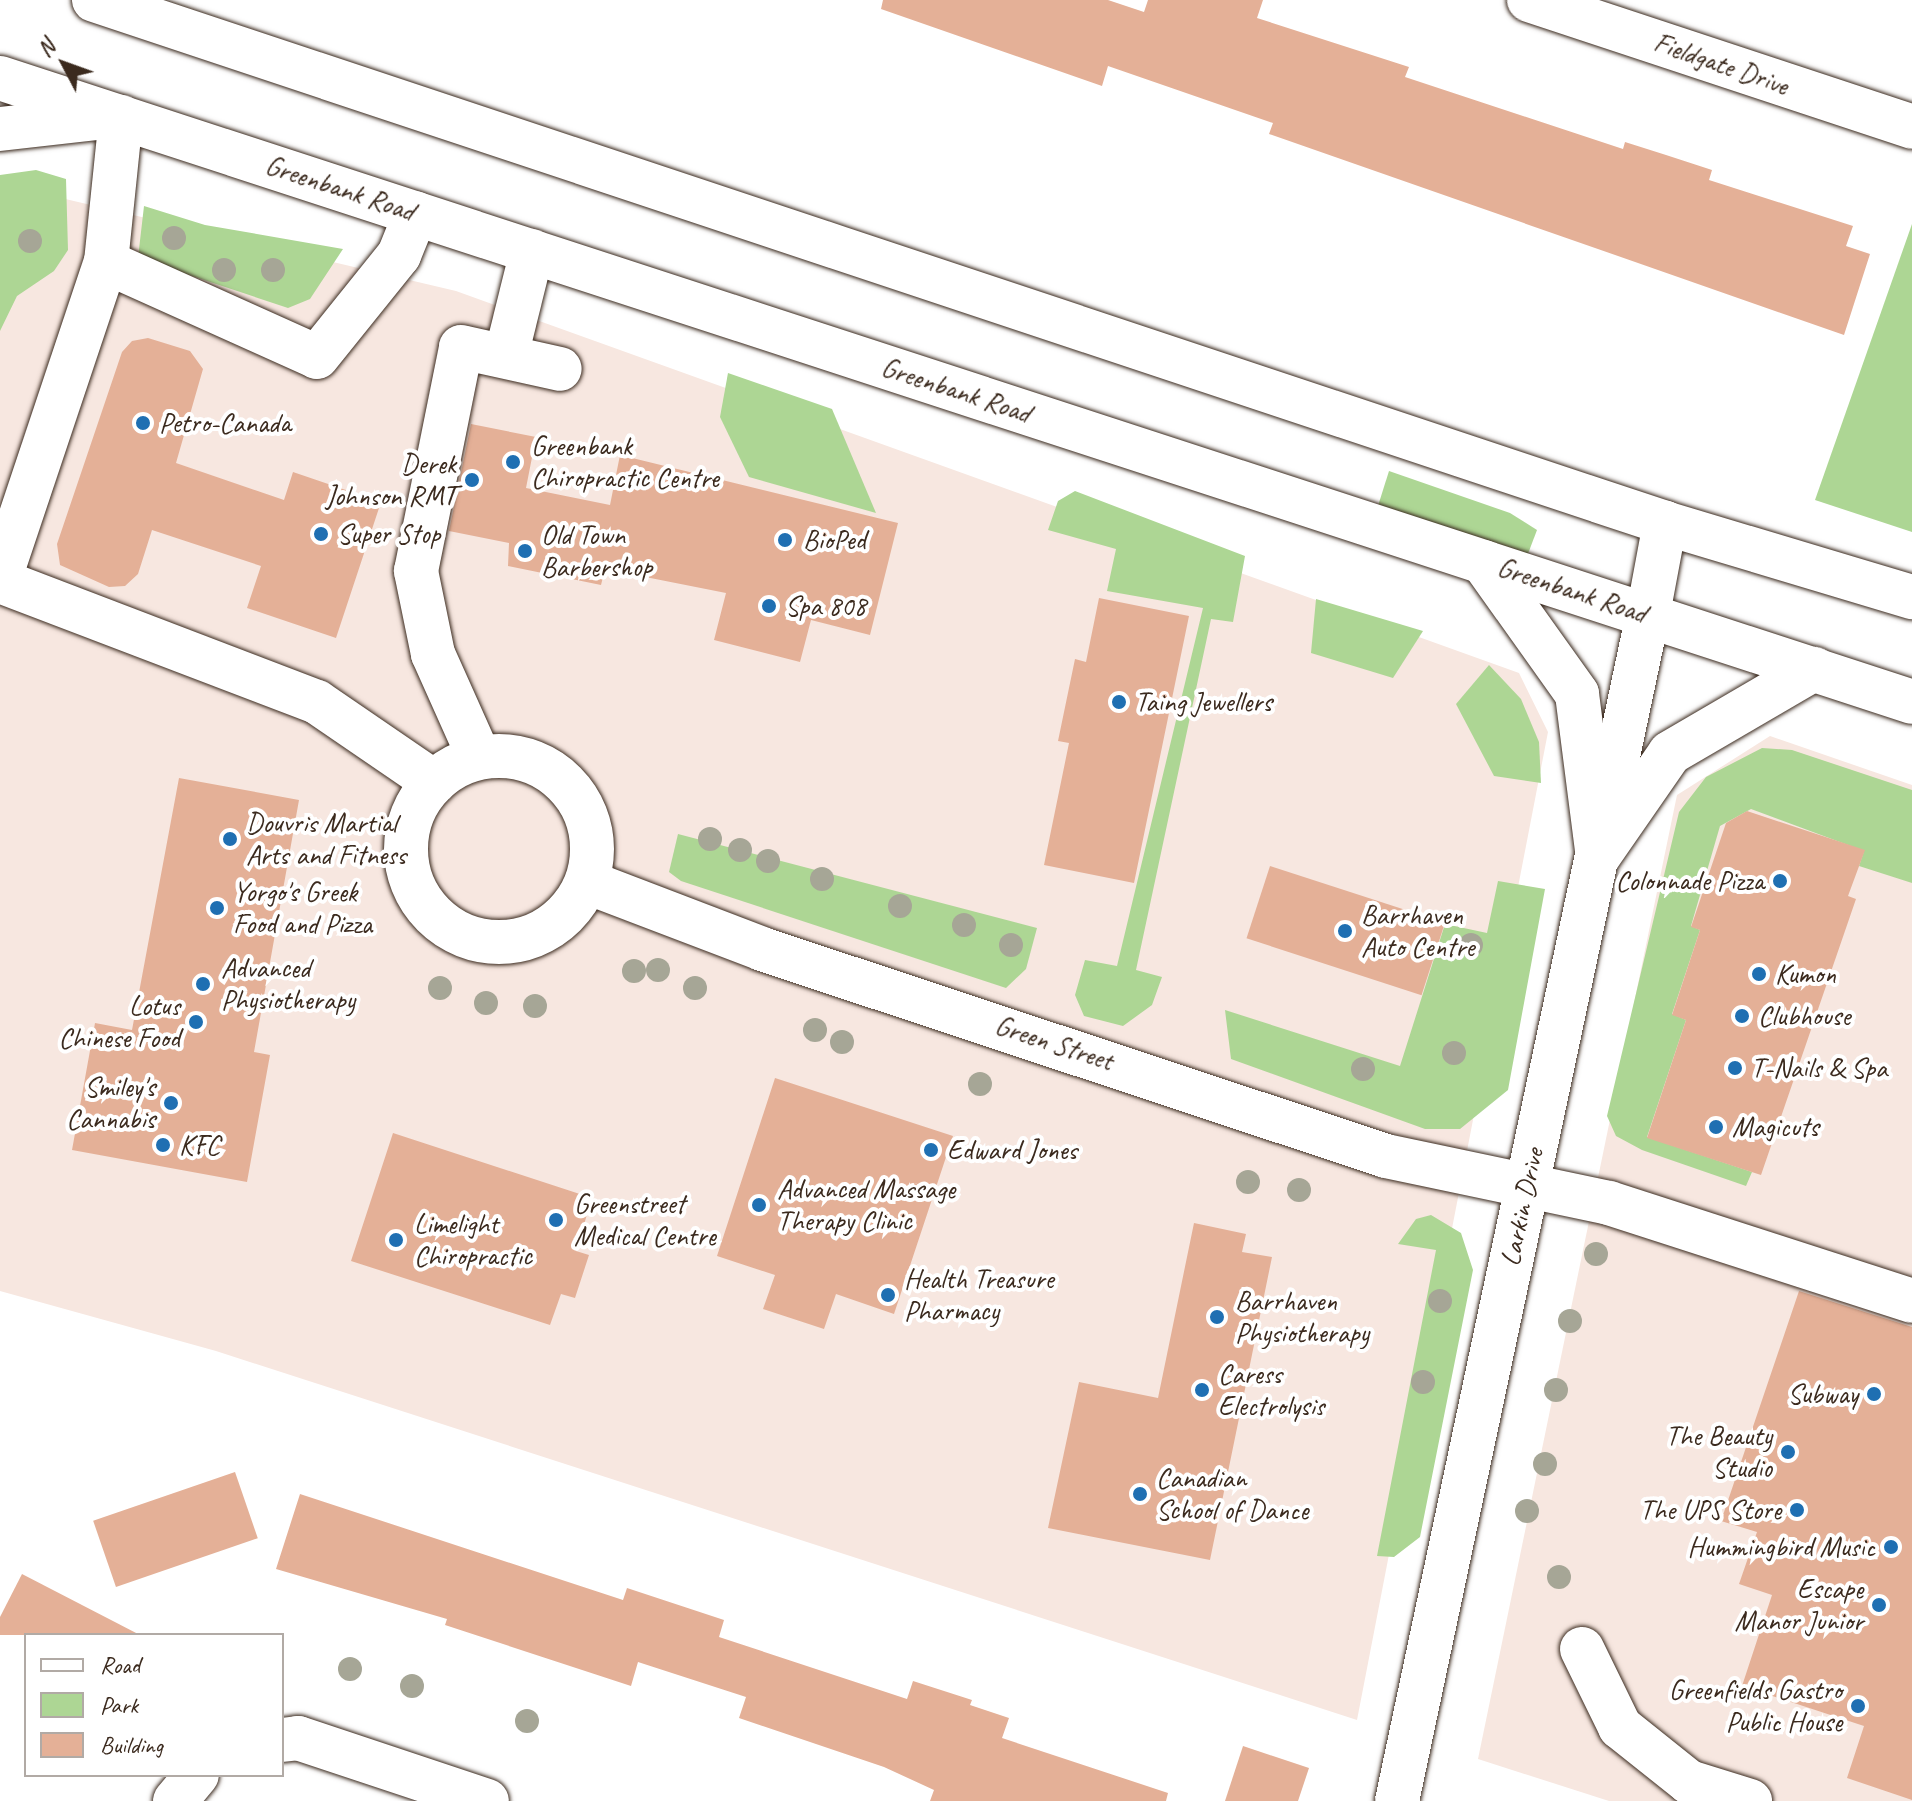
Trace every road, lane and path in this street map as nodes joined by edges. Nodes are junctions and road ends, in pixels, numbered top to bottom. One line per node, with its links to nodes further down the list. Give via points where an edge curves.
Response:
1 (94, 0): 12 (main road)
2 (1529, 0): 5 (main road, Fieldgate Drive)
3 (0, 78): 4 (main road, Greenbank Road)
4 (121, 117): 6 (main road); 7 (main road, Greenbank Road); 9 (main road)
5 (1912, 127)
6 (0, 129)
7 (416, 213): 8 (main road, Greenbank Road); 9 (main road, via 399,255 317,357)
8 (532, 251): 10 (main road); 13 (main road, Greenbank Road)
9 (106, 262): 14 (main road)
10 (506, 356): 11 (main road); 19 (main road, via 461,347 416,571 433,654)
11 (560, 369)
12 (1665, 523): 15 (main road); 16 (main road, Larkin Drive)
13 (1483, 562): 16 (main road, Greenbank Road); 21 (main road, via 1577,694)
14 (0, 580): 20 (main road, via 317,702)
15 (1912, 597)
16 (1648, 614): 17 (main road, Greenbank Road); 21 (main road, Larkin Drive)
17 (1814, 669): 18 (main road, Greenbank Road); 21 (main road, via 1670,753)
18 (1912, 702)
19 (479, 757): 20 (main road); 22 (main road, via 531,761 573,790 593,846)
20 (434, 782): 22 (main road, via 414,813 407,862 431,912 455,932 485,941 517,940 547,929 571,909)
21 (1598, 857): 23 (main road, Larkin Drive)
22 (587, 882): 23 (main road, Green Street, via 762,949 1386,1156)
23 (1526, 1186): 24 (main road, Green Street, via 1609,1203); 30 (main road, Larkin Drive)
24 (1912, 1301)
25 (1582, 1649): 31 (main road, via 1620,1727 1689,1782)
26 (284, 1740): 29 (main road, via 298,1738)
27 (195, 1777): 28 (main road)
28 (175, 1801)
29 (487, 1801)
30 (1397, 1801)
31 (1750, 1801)

